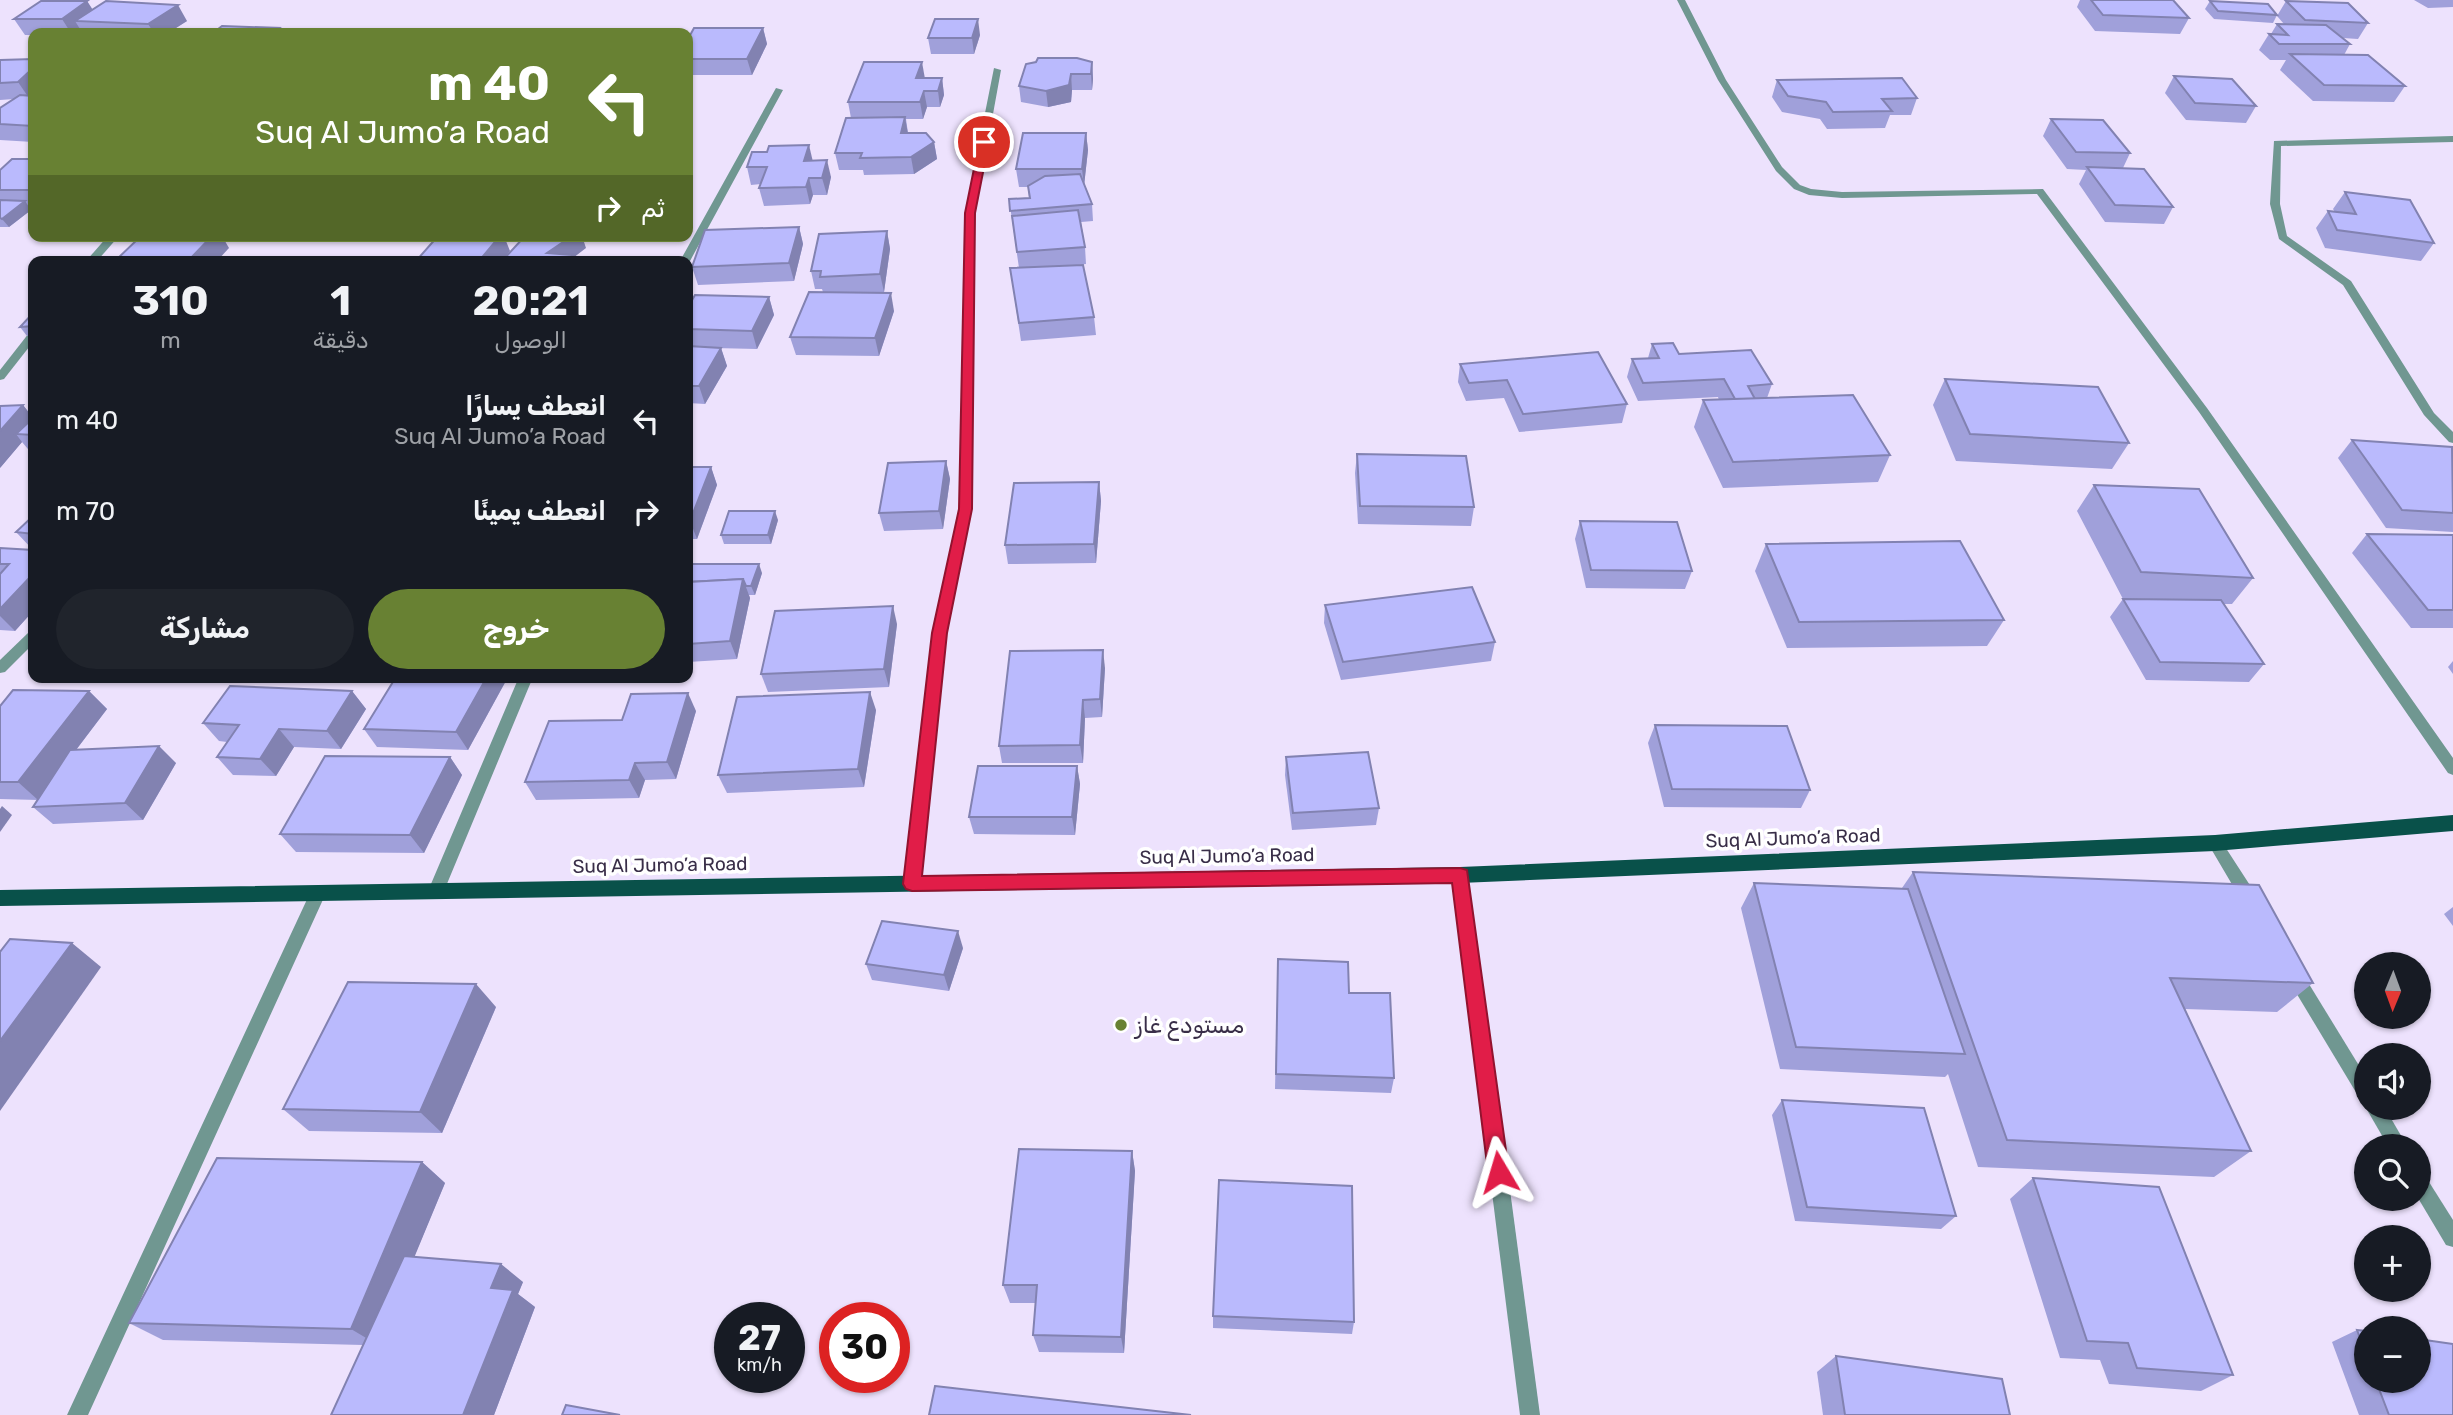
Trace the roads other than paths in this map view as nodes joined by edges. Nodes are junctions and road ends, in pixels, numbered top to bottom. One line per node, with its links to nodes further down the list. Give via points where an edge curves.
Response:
1 (1681, 0): 14 (street, via 1721,80 1779,169 1797,187 1842,195 2040,191 2203,410)
2 (997, 70): 18 (street, via 970,213 965,509 940,633)
3 (779, 90): 7 (street)
4 (2453, 139): 10 (street, via 2277,143 2274,204 2282,237 2347,283 2430,415)
5 (108, 242): 6 (street)
6 (96, 256)
7 (688, 256)
8 (28, 341): 9 (street)
9 (0, 377)
10 (2453, 439)
11 (28, 641): 12 (street)
12 (0, 668)
13 (523, 683): 19 (street)
14 (2453, 769)
15 (2453, 823): 16 (main road, Suq Al Jumo’a Road)
16 (2215, 843): 17 (main road, Suq Al Jumo’a Road); 22 (street)
17 (1460, 875): 18 (main road, Suq Al Jumo’a Road); 28 (street)
18 (912, 884): 19 (main road, Suq Al Jumo’a Road)
19 (436, 891): 20 (main road, Suq Al Jumo’a Road)
20 (318, 893): 21 (main road, Suq Al Jumo’a Road); 27 (street)
21 (0, 898)
22 (2258, 914)
23 (2287, 962): 24 (street)
24 (2354, 1073)
25 (2431, 1202): 26 (street)
26 (2453, 1238)
27 (77, 1415)
28 (1530, 1415)

